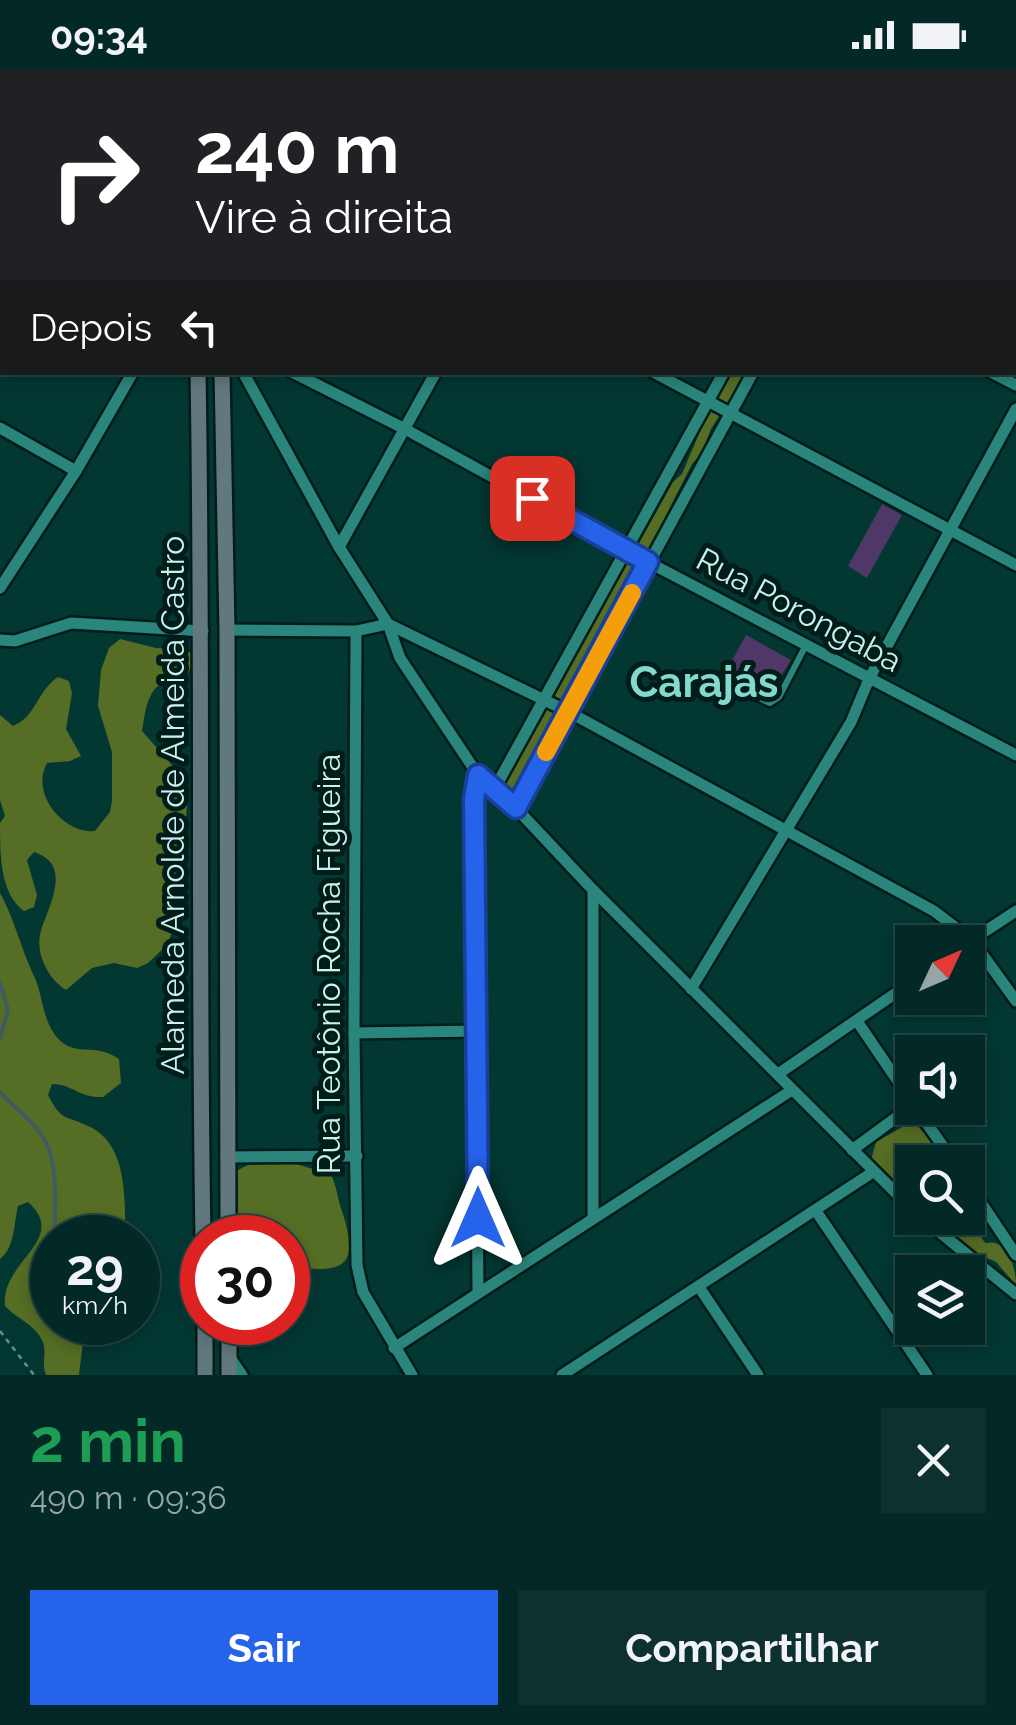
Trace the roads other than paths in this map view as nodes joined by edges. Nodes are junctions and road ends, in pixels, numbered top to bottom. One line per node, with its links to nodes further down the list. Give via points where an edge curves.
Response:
1 (131, 375): 15 (street)
2 (198, 375): 23 (main road, Alameda Arnolde de Almeida Castro)
3 (222, 375): 24 (main road, Alameda Arnolde de Almeida Castro)
4 (245, 375): 17 (street)
5 (298, 375): 14 (street, Rua Porongaba)
6 (434, 375): 14 (street)
7 (659, 375): 10 (street)
8 (722, 375): 10 (street)
9 (750, 375): 12 (street)
10 (708, 400): 12 (street); 18 (street)
11 (1016, 409): 16 (street)
12 (731, 412): 16 (street); 19 (street)
13 (0, 428): 15 (street)
14 (405, 428): 17 (street); 18 (street, Rua Porongaba)
15 (76, 471): 21 (street)
16 (951, 530): 20 (street); 28 (street)
17 (339, 547): 22 (street)
18 (626, 551): 19 (street, Rua Porongaba); 30 (street)
19 (648, 562): 27 (street, Rua Porongaba); 31 (street)
20 (1016, 565)
21 (0, 588)
22 (388, 624): 25 (street); 30 (street); 33 (street, via 400,658)
23 (202, 630): 26 (street, via 71,624); 35 (main road, Alameda Arnolde de Almeida Castro)
24 (227, 630): 25 (street); 34 (main road, Alameda Arnolde de Almeida Castro)
25 (356, 631): 49 (street, Rua Teotônio Rocha Figueira)
26 (0, 640)
27 (806, 645): 28 (street, Rua Porongaba); 29 (lane, via 779,697 770,703)
28 (869, 679): 32 (street, Rua Porongaba); 38 (street, via 851,722)
29 (746, 692)
30 (544, 700): 31 (street); 36 (street)
31 (568, 712): 37 (street); 38 (street)
32 (1016, 754)
33 (478, 775): 36 (street); 48 (street)
34 (226, 776): 35 (main road); 56 (main road, Alameda Arnolde de Almeida Castro)
35 (201, 777): 61 (main road, Alameda Arnolde de Almeida Castro)
36 (495, 788): 37 (street)
37 (516, 808): 39 (street)
38 (785, 831): 41 (street); 44 (street)
39 (593, 890): 44 (street); 63 (street)
40 (1016, 912): 42 (street)
41 (951, 925)
42 (985, 932)
43 (985, 961): 46 (street)
44 (691, 989): 50 (street)
45 (895, 994): 47 (street)
46 (1016, 1001)
47 (857, 1021): 50 (street); 51 (street)
48 (477, 1031): 49 (street); 67 (street)
49 (354, 1033): 55 (street, Rua Teotônio Rocha Figueira)
50 (778, 1074): 52 (street)
51 (895, 1077)
52 (792, 1090): 54 (street); 63 (street)
53 (895, 1119): 54 (street)
54 (852, 1150): 57 (street)
55 (357, 1156): 56 (street); 71 (street, Rua Teotônio Rocha Figueira, via 359,1279)
56 (226, 1157): 62 (main road, Alameda Arnolde de Almeida Castro)
57 (873, 1172): 58 (street); 60 (street)
58 (895, 1193)
59 (985, 1208): 65 (street)
60 (816, 1211): 66 (street); 81 (street)
61 (203, 1215)
62 (227, 1215)
63 (594, 1216): 67 (street)
64 (943, 1235): 68 (street)
65 (1016, 1255)
66 (698, 1287): 73 (street); 80 (street)
67 (478, 1292): 71 (street)
68 (1016, 1294)
69 (205, 1345): 74 (main road)
70 (229, 1345): 72 (main road)
71 (394, 1348): 77 (street, Rua Teotônio Rocha Figueira)
72 (229, 1356): 75 (main road); 76 (street)
73 (580, 1363): 78 (street); 79 (street)
74 (205, 1375)
75 (229, 1375)
76 (242, 1375)
77 (412, 1375)
78 (562, 1375)
79 (588, 1375)
80 (758, 1375)
81 (927, 1375)

